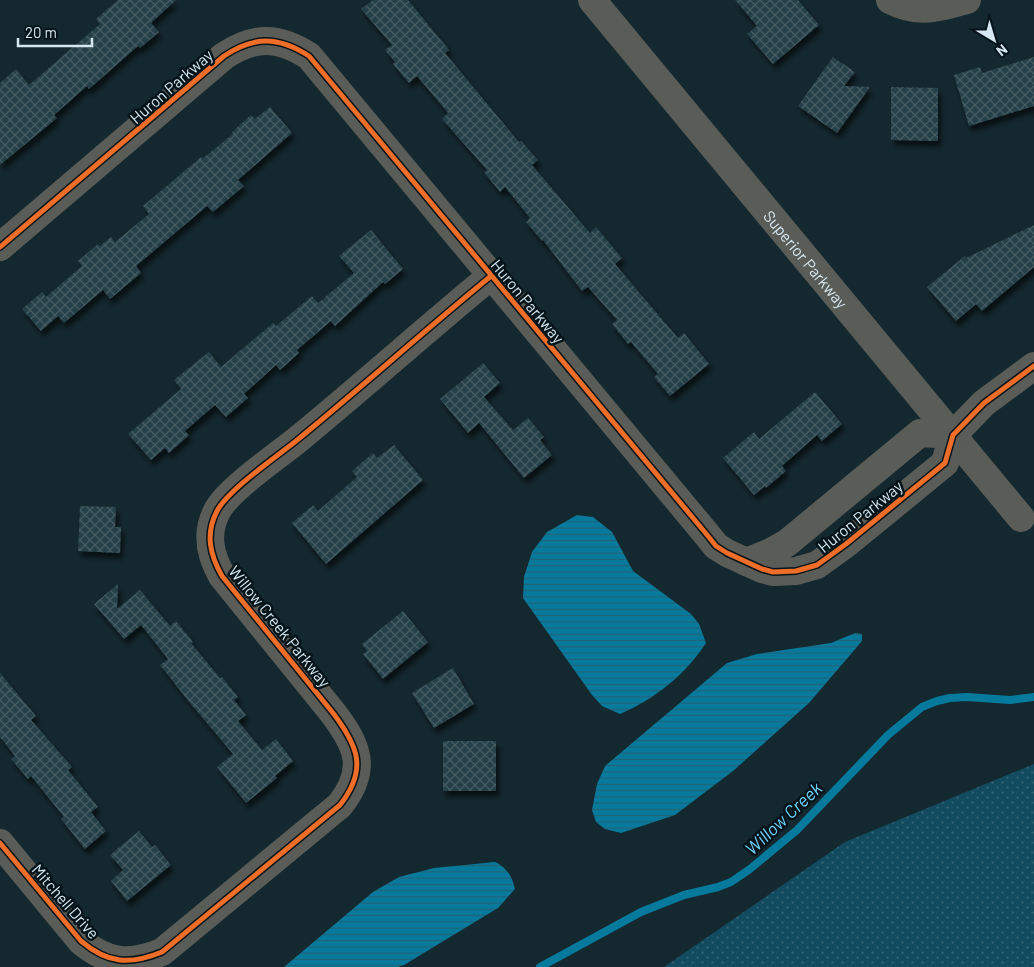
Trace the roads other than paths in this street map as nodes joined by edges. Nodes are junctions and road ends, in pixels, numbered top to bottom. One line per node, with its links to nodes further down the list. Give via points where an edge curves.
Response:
1 (592, 0): 7 (street, Superior Parkway)
2 (890, 0): 3 (street, via 904,7 924,10)
3 (967, 0)
4 (0, 248): 5 (street, Huron Parkway, via 224,56 251,42 272,41 309,56)
5 (491, 276): 11 (street, Huron Parkway, via 716,546); 13 (street, Willow Creek Parkway, via 233,492 212,520 211,552 217,567 350,736 357,757 355,779 340,805 162,952 148,958)
6 (1034, 366): 7 (street, Huron Parkway, via 984,403)
7 (953, 435): 8 (street, Huron Parkway, via 920,433); 9 (street, Superior Parkway); 10 (street, Huron Parkway, via 945,463)
8 (845, 494): 10 (street, Huron Parkway); 11 (street, Huron Parkway, via 786,543)
9 (1021, 518)
10 (870, 524): 11 (street, Huron Parkway, via 817,566 773,572)
11 (746, 562)
12 (0, 843): 13 (street, Mitchell Drive, via 81,941 103,956)
13 (123, 961)

